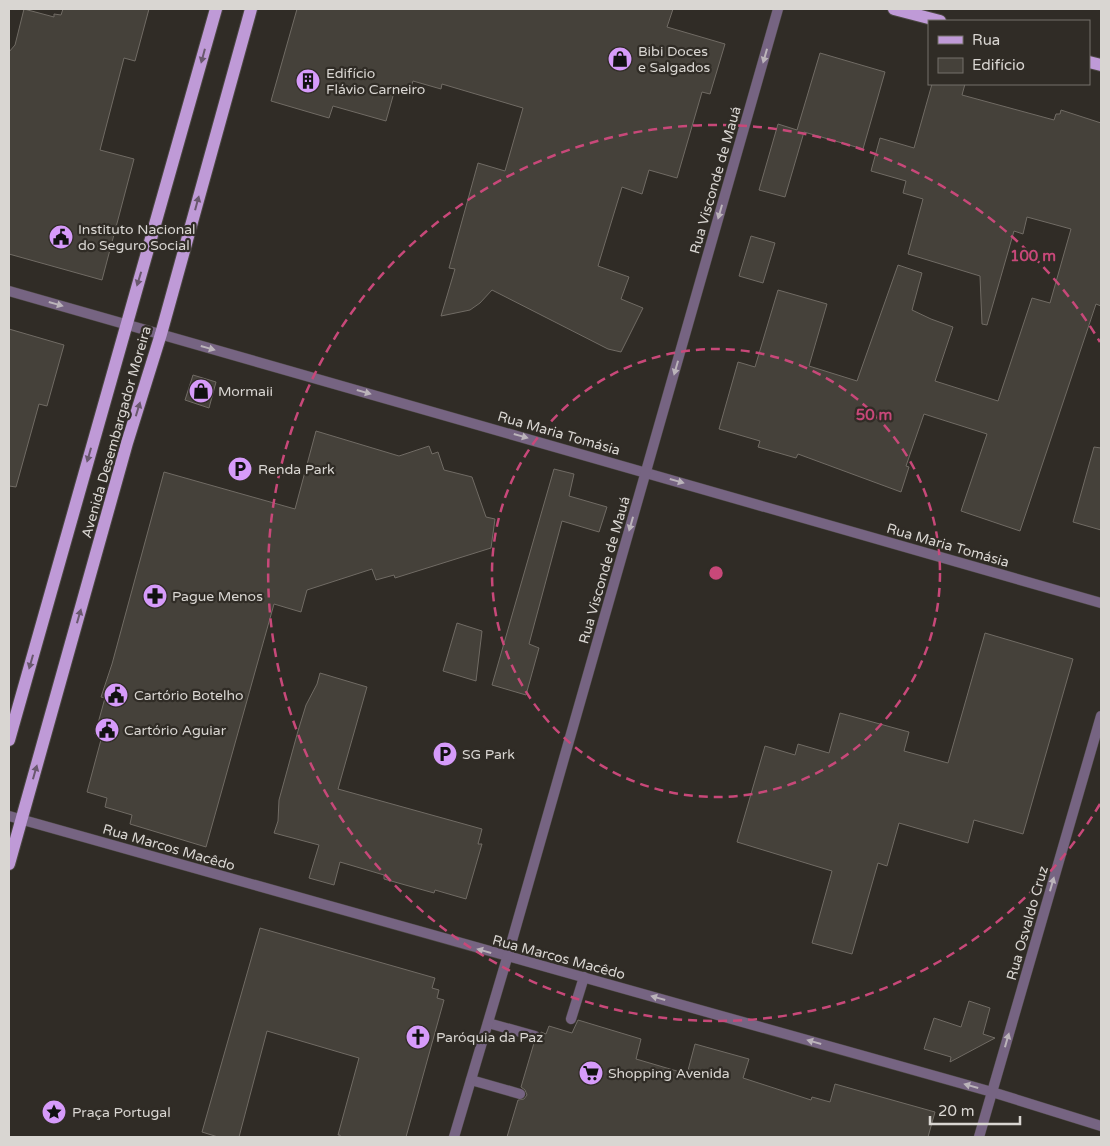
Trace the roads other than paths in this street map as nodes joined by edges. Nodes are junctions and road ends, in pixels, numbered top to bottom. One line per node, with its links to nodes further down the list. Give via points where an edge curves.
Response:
1 (216, 9): 7 (main road, Avenida Desembargador Moreira, one-way to 7)
2 (251, 9): 8 (main road, Avenida Desembargador Moreira, one-way to 2)
3 (778, 9): 9 (street, Rua Visconde de Mauá, one-way to 9)
4 (894, 9): 5 (main road)
5 (936, 20)
6 (9, 291): 7 (street, Rua Maria Tomásia, one-way to 7)
7 (126, 324): 8 (street, Rua Maria Tomásia); 12 (main road, Avenida Desembargador Moreira, one-way to 12)
8 (161, 334): 9 (street, Rua Maria Tomásia, one-way to 9); 13 (main road, Avenida Desembargador Moreira, one-way to 8)
9 (646, 472): 10 (street, Rua Maria Tomásia, one-way to 10); 15 (street, Rua Visconde de Mauá, one-way to 15)
10 (1101, 603)
11 (1101, 716): 21 (street, Rua Osvaldo Cruz, one-way to 11)
12 (9, 740)
13 (15, 818): 14 (main road, Avenida Desembargador Moreira); 15 (street, Rua Marcos Macêdo, one-way to 13)
14 (9, 864)
15 (507, 958): 16 (street, Rua Marcos Macêdo); 18 (street, Rua Visconde de Mauá)
16 (584, 977): 17 (street); 21 (street, Rua Marcos Macêdo, one-way to 16)
17 (571, 1019)
18 (488, 1023): 19 (street); 20 (street, Rua Visconde de Mauá)
19 (535, 1036)
20 (471, 1080): 22 (street); 24 (street, Rua Visconde de Mauá)
21 (992, 1092): 23 (street, Rua Marcos Macêdo); 25 (street, Rua Osvaldo Cruz)
22 (520, 1094)
23 (1101, 1126)
24 (454, 1137)
25 (979, 1137)

